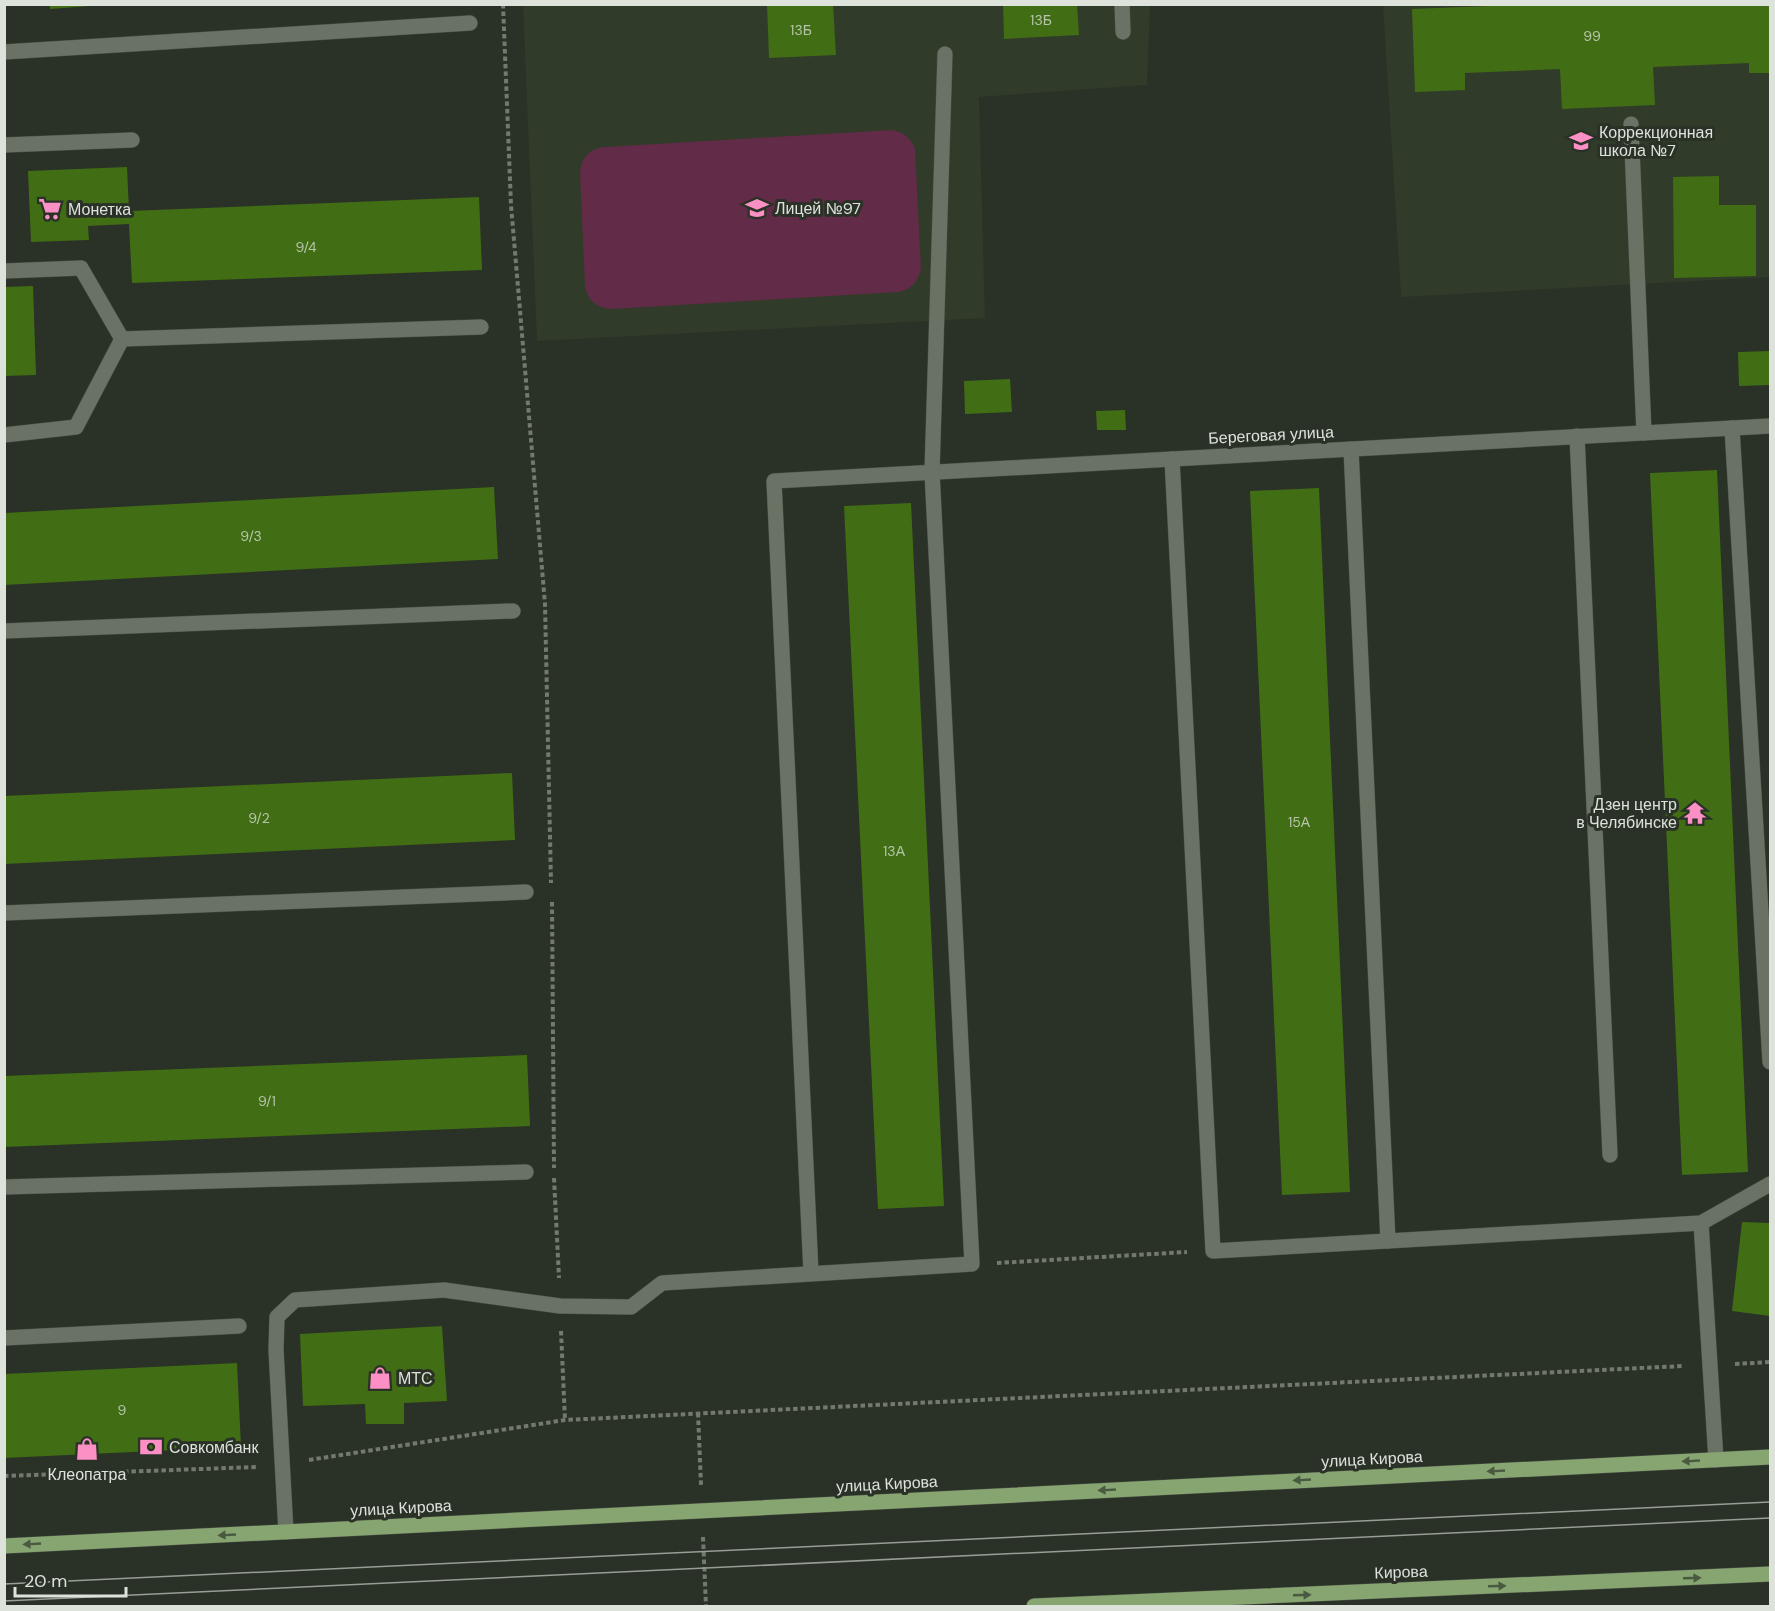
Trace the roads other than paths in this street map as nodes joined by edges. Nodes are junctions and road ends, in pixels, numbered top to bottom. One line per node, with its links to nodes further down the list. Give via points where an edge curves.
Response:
1 (1122, 4): 3 (street)
2 (470, 23): 4 (street)
3 (1123, 32)
4 (4, 52)
5 (945, 54): 19 (street)
6 (1631, 124): 14 (street)
7 (132, 140): 8 (street)
8 (4, 145)
9 (4, 271): 11 (street, via 81,268)
10 (481, 327): 11 (street)
11 (122, 339): 15 (street, via 76,427)
12 (1770, 426): 13 (street, Береговая улица)
13 (1732, 428): 14 (street, Береговая улица); 24 (street)
14 (1644, 433): 16 (street, Береговая улица)
15 (4, 435)
16 (1577, 436): 17 (street, Береговая улица); 25 (street)
17 (1351, 449): 18 (street, Береговая улица); 30 (street)
18 (1172, 459): 19 (street, Береговая улица); 30 (street, via 1214,1251)
19 (932, 472): 31 (street, Береговая улица, via 774,481); 31 (street, via 972,1264)
20 (513, 611): 21 (street)
21 (4, 631)
22 (526, 892): 23 (street)
23 (4, 913)
24 (1770, 1062)
25 (1610, 1155)
26 (526, 1173): 28 (street)
27 (1770, 1184): 29 (street)
28 (4, 1186)
29 (1701, 1223): 30 (street); 35 (street)
30 (1388, 1241)
31 (811, 1273): 36 (street, via 662,1283 631,1307 560,1306 444,1290 295,1300 277,1317)
32 (239, 1326): 33 (street)
33 (4, 1338)
34 (1770, 1457): 35 (main road, улица Кирова)
35 (1716, 1460): 36 (main road, улица Кирова, one-way to 36)
36 (286, 1532): 37 (main road, улица Кирова, one-way to 37)
37 (4, 1546)
38 (1770, 1574): 39 (main road, Кирова, one-way to 38)
39 (1034, 1606)

